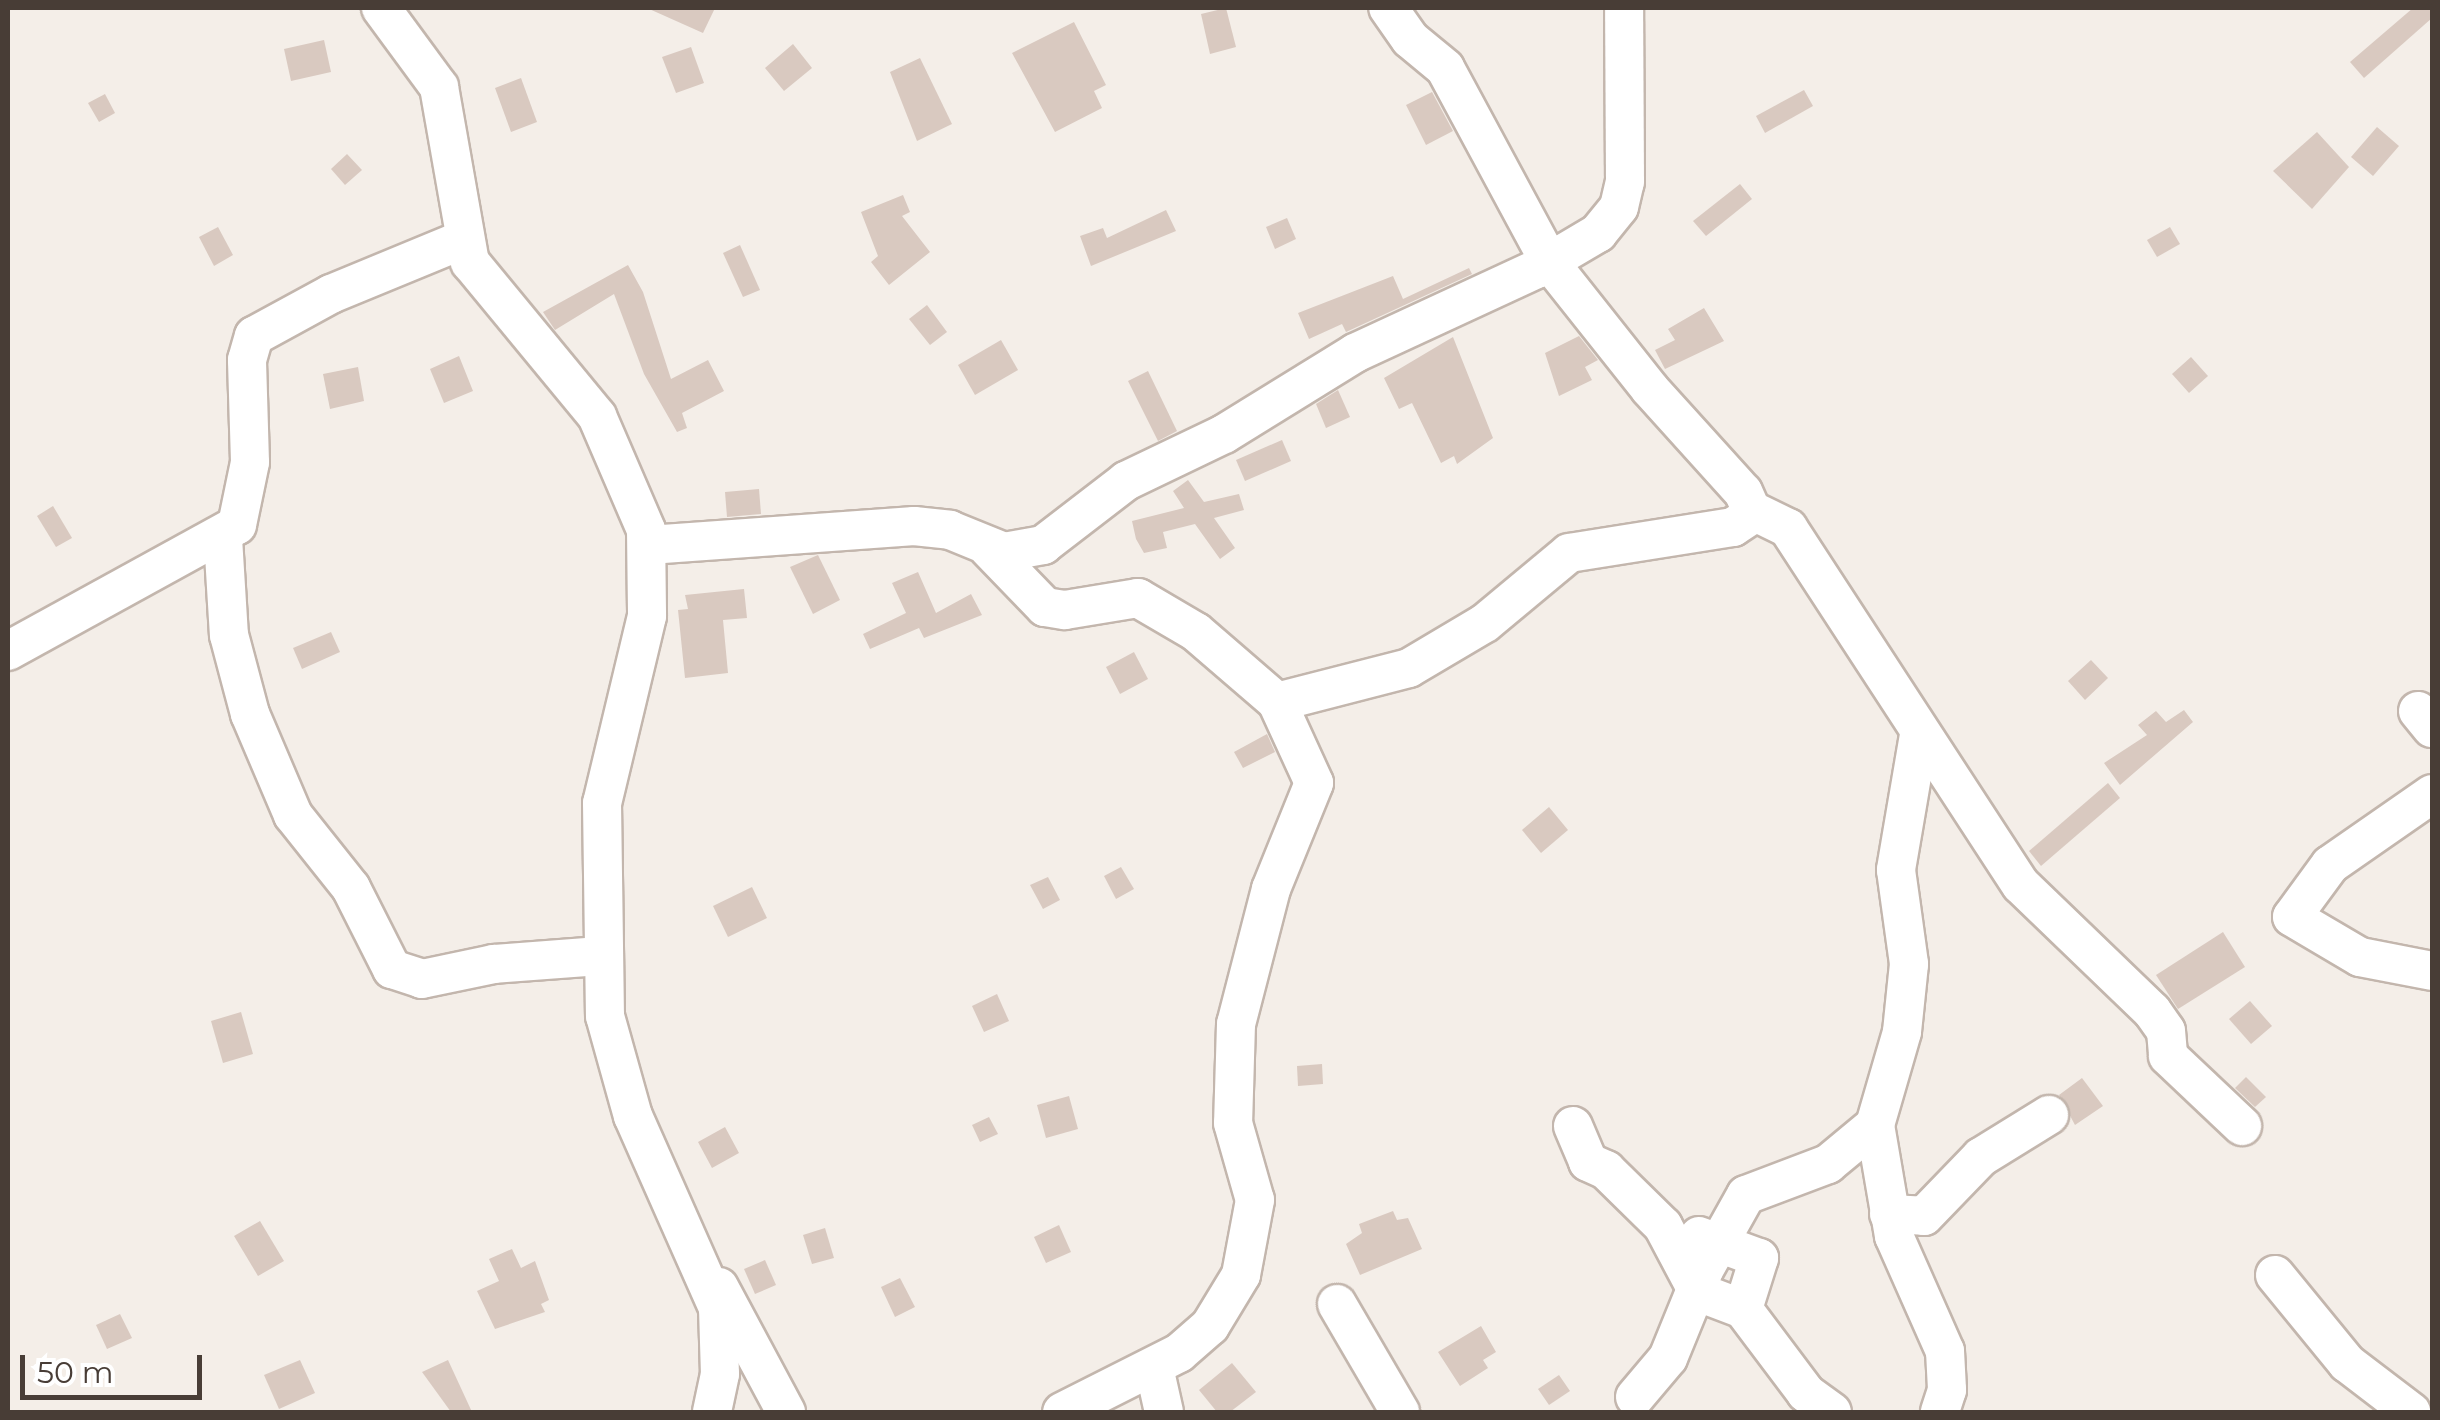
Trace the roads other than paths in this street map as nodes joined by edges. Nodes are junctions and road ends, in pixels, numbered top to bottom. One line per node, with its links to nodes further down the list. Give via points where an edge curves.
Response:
1 (381, 8): 4 (street, via 445,103)
2 (1388, 8): 5 (street, via 1410,39 1445,68)
3 (1624, 8): 5 (street, via 1622,200 1598,233)
4 (462, 240): 7 (street, via 331,294 250,340 247,496 242,518); 8 (street, via 493,294 598,416 634,493)
5 (1550, 263): 6 (street); 9 (street, via 1343,360 1224,434 1126,481 1043,545 1016,552)
6 (1753, 511): 11 (street, via 1732,527 1569,553 1485,623 1426,659 1361,684); 12 (street, via 1788,528)
7 (222, 538): 10 (street); 14 (street, via 229,635 257,731 293,815 351,888 392,970 422,979 494,964)
8 (649, 545): 9 (street, via 914,526 950,530); 14 (street, via 647,616 602,804)
9 (988, 548): 11 (street, via 1045,607 1148,600 1217,648)
10 (8, 651)
11 (1277, 702): 28 (street, via 1314,783 1271,889 1236,1024 1230,1099 1255,1200 1254,1224 1228,1302 1198,1338)
12 (1918, 735): 18 (street, via 2021,885 2152,1012 2166,1031 2168,1056); 19 (street, via 1896,870 1909,964 1902,1032)
13 (2432, 794): 15 (street, via 2330,865 2292,916 2360,957)
14 (600, 956): 23 (street, via 620,1077)
15 (2432, 971)
16 (2049, 1115): 20 (street, via 1981,1158 1924,1216)
17 (1572, 1126): 21 (street, via 1588,1162 1606,1170)
18 (2242, 1126)
19 (1869, 1143): 20 (street); 22 (street, via 1746,1195)
20 (1889, 1214): 36 (street, via 1945,1351 1948,1390)
21 (1663, 1226): 22 (street); 25 (street)
22 (1720, 1242): 25 (street); 27 (street, via 1759,1258)
23 (705, 1266): 30 (street, via 718,1308 720,1374); 31 (street)
24 (2276, 1275): 37 (street, via 2347,1363)
25 (1698, 1292): 27 (street); 29 (street, via 1668,1358)
26 (1337, 1304): 34 (street)
27 (1743, 1309): 35 (street, via 1806,1394)
28 (1154, 1367): 32 (street); 33 (street)
29 (1636, 1396)
30 (712, 1412)
31 (786, 1412)
32 (1062, 1412)
33 (1164, 1412)
34 (1400, 1412)
35 (1832, 1412)
36 (1940, 1412)
37 (2412, 1412)

